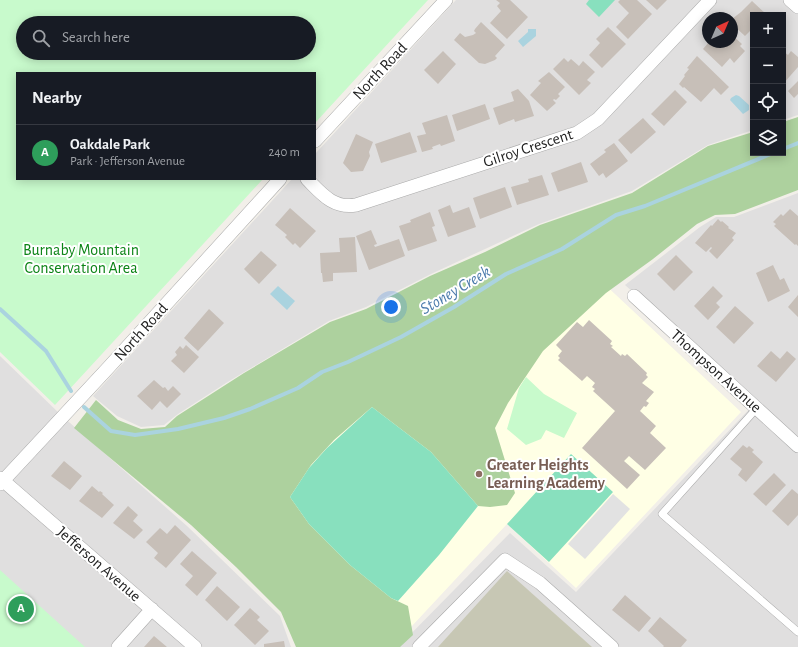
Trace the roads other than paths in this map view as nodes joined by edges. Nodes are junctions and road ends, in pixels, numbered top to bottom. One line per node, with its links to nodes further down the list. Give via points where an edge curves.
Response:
1 (446, 0): 5 (street, North Road)
2 (710, 0): 7 (street, Gilroy Crescent, via 598,119 577,133 351,206 340,205 328,198)
3 (790, 0): 4 (street)
4 (798, 7)
5 (316, 141)
6 (279, 180): 11 (street, North Road)
7 (308, 180)
8 (634, 296): 9 (street, Thompson Avenue)
9 (757, 408): 10 (street, Thompson Avenue); 13 (lane, via 662,514)
10 (798, 446)
11 (1, 481): 12 (street, Jefferson Avenue)
12 (152, 609): 14 (street); 15 (street, Jefferson Avenue)
13 (798, 632)
14 (118, 647)
15 (195, 647)
16 (419, 647): 17 (street, via 506,560 540,583)
17 (612, 647)

